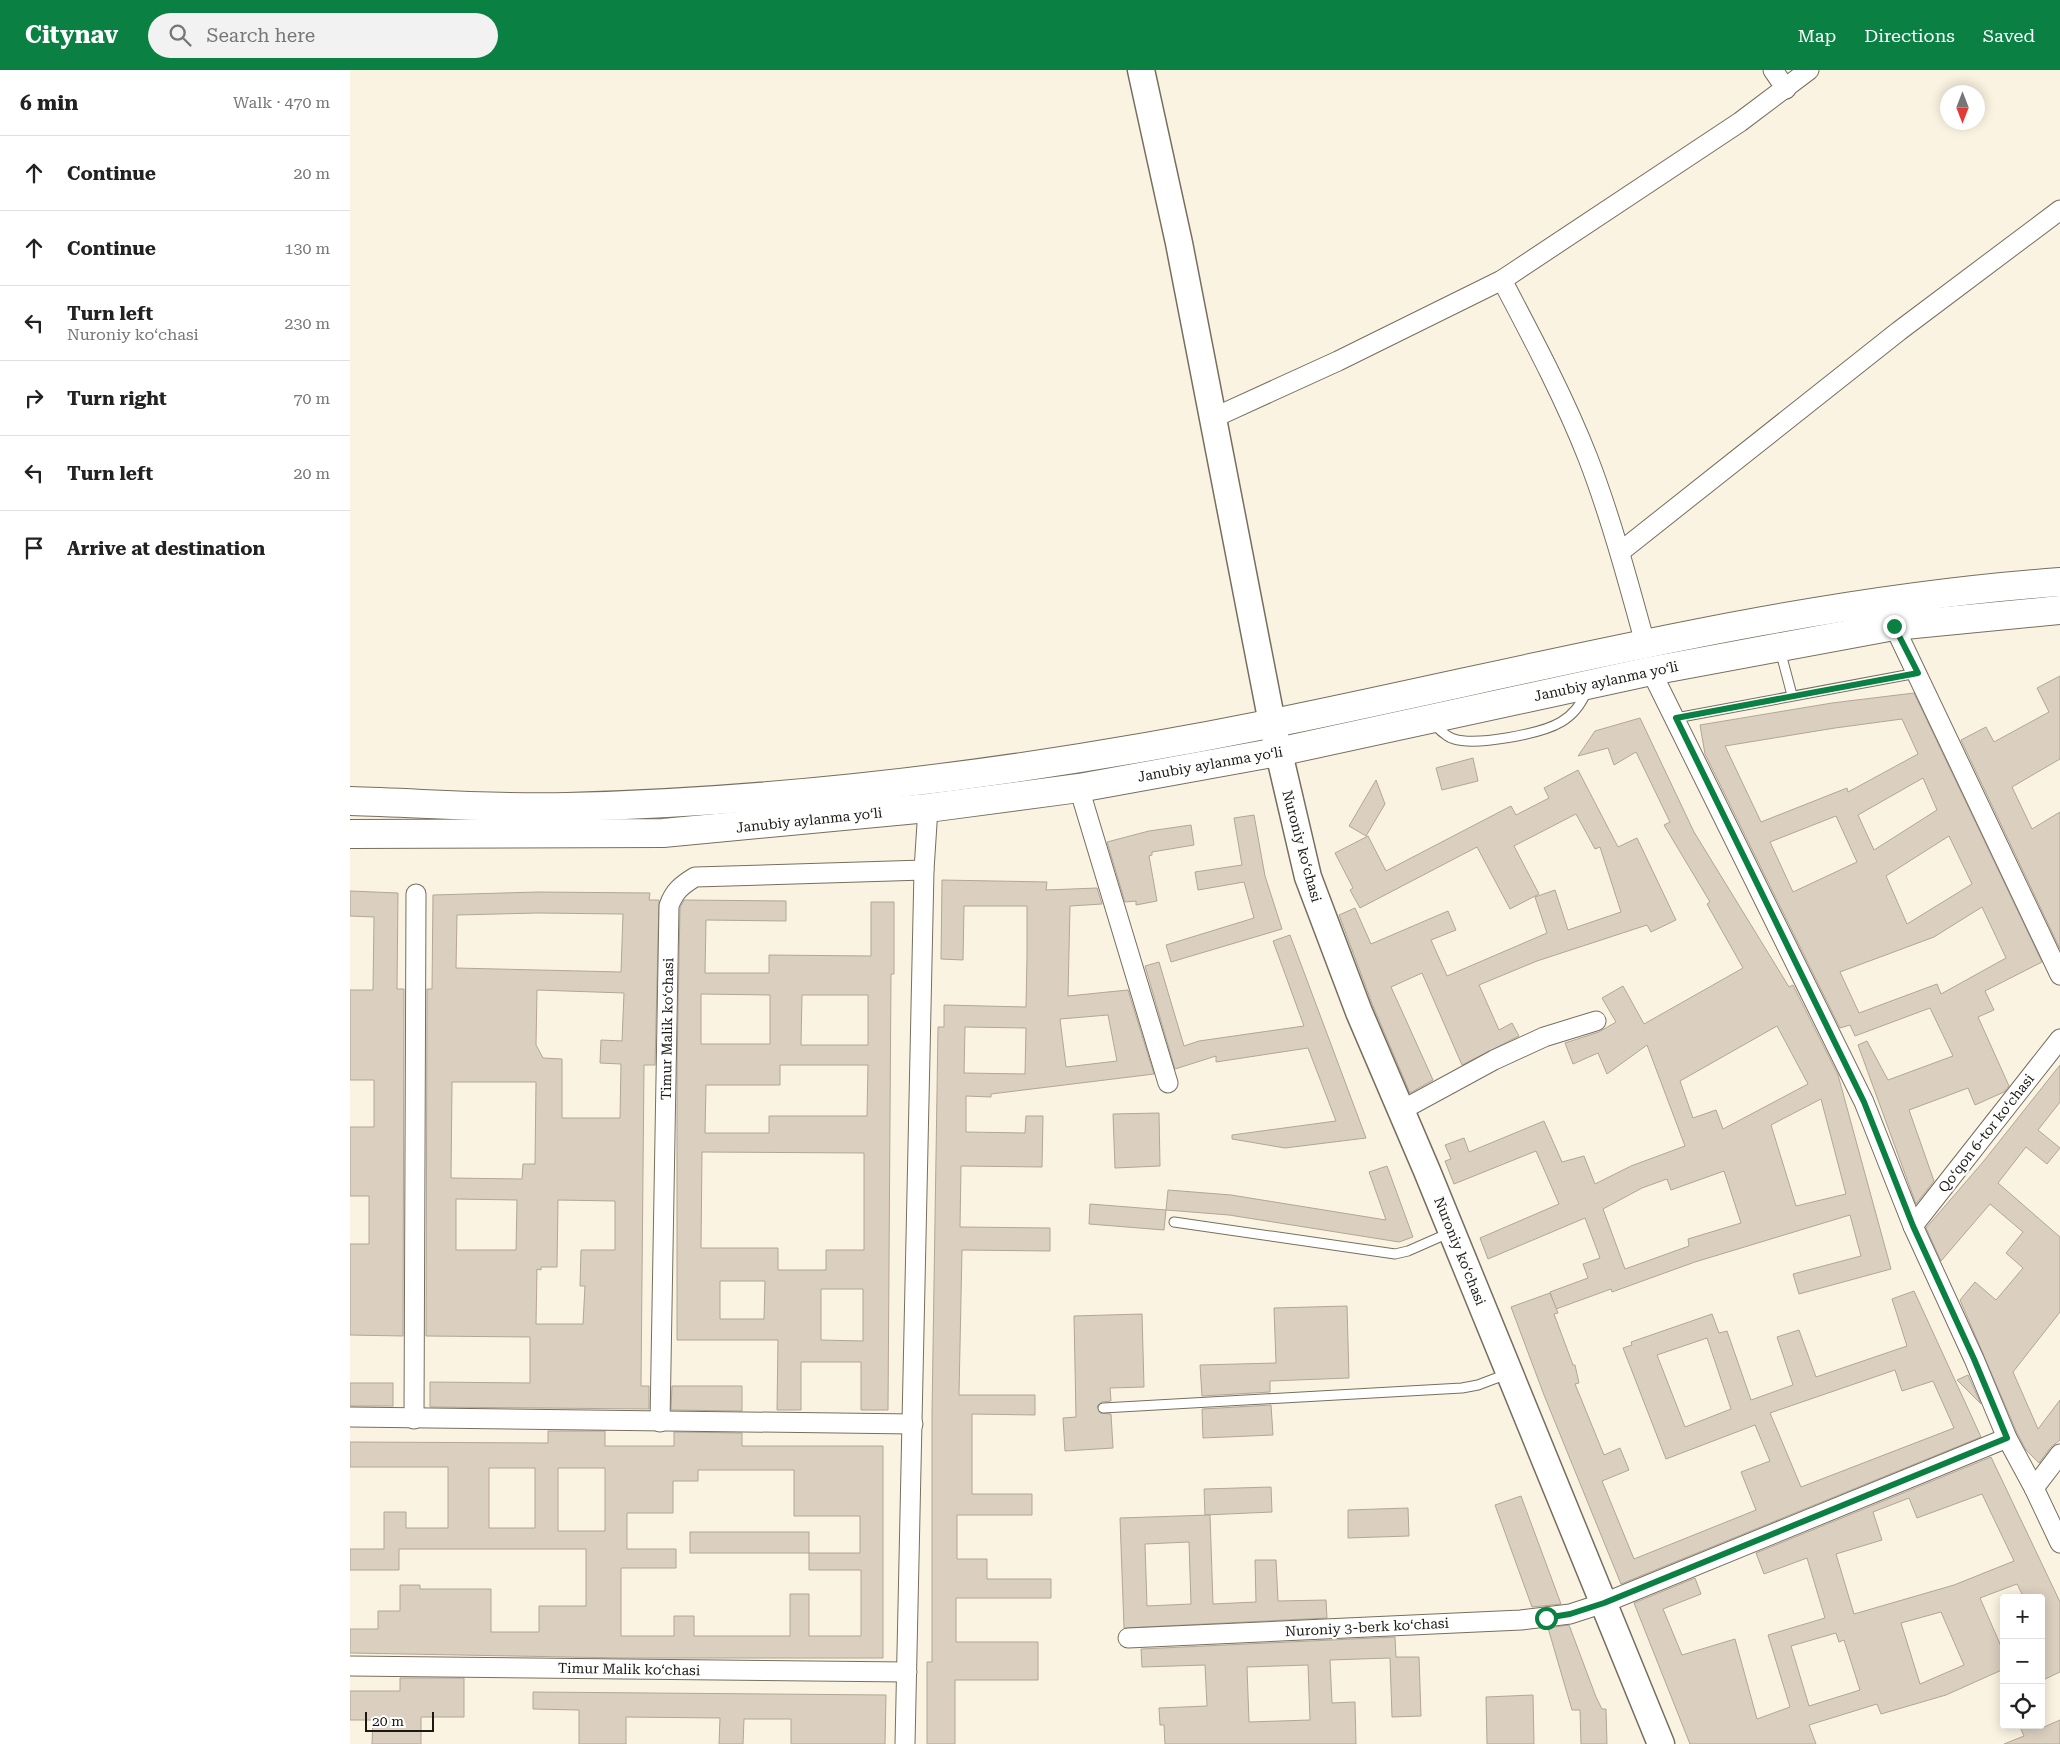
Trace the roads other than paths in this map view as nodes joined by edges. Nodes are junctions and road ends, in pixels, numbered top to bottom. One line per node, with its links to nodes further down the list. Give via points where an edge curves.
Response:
1 (1141, 70): 7 (street, Nuroniy koʻchasi)
2 (1773, 70): 4 (street)
3 (1809, 70): 4 (street)
4 (1786, 89): 6 (street)
5 (2060, 210): 8 (street, via 1900,331)
6 (1502, 280): 7 (street, via 1338,361); 8 (street, via 1558,390 1588,458)
7 (1212, 418): 18 (street, Nuroniy koʻchasi)
8 (1620, 552): 12 (street)
9 (2060, 582): 12 (highway, Janubiy aylanma yoʻli, via 1897,598)
10 (2060, 610): 11 (highway, Janubiy aylanma yoʻli)
11 (1894, 626): 13 (highway, Janubiy aylanma yoʻli); 15 (street)
12 (1645, 643): 18 (highway, Janubiy aylanma yoʻli)
13 (1780, 647): 14 (highway, Janubiy aylanma yoʻli); 16 (lane)
14 (1651, 671): 17 (street); 19 (highway, Janubiy aylanma yoʻli)
15 (1918, 673): 16 (lane); 26 (street)
16 (1792, 695): 17 (lane)
17 (1676, 718): 32 (street, via 1864,1102)
18 (1272, 723): 19 (street, Nuroniy koʻchasi); 21 (highway, Janubiy aylanma yoʻli, via 1075,759 923,782 737,799 563,808)
19 (1278, 752): 20 (highway, Janubiy aylanma yoʻli); 30 (street, Nuroniy koʻchasi, via 1308,877 1359,1012)
20 (1079, 788): 22 (highway, Janubiy aylanma yoʻli); 29 (street)
21 (350, 801)
22 (928, 808): 23 (highway, Janubiy aylanma yoʻli, via 663,833); 24 (street)
23 (350, 834)
24 (924, 870): 38 (street, Timur Malik koʻchasi, via 695,877 673,895 669,916); 39 (street)
25 (416, 894): 37 (street)
26 (2060, 975)
27 (1596, 1021): 30 (street, via 1544,1037)
28 (2060, 1039): 32 (street, Qoʻqon 6-tor koʻchasi)
29 (1168, 1083)
30 (1402, 1110): 33 (street, Nuroniy koʻchasi)
31 (1174, 1222): 33 (lane, via 1395,1254)
32 (1913, 1226): 40 (street)
33 (1452, 1232): 34 (street, Nuroniy koʻchasi)
34 (1510, 1373): 35 (lane, via 1462,1388); 44 (street, Nuroniy koʻchasi)
35 (1103, 1408)
36 (350, 1418): 37 (street)
37 (414, 1419): 38 (street)
38 (660, 1422): 39 (street)
39 (913, 1424): 47 (street)
40 (2007, 1438): 42 (street); 44 (street, Nuroniy 3-berk koʻchasi)
41 (2060, 1454): 42 (street)
42 (2034, 1488): 43 (street)
43 (2060, 1543)
44 (1604, 1603): 45 (street, Nuroniy 3-berk koʻchasi, via 1570,1614 1521,1620); 49 (street, Nuroniy koʻchasi)
45 (1128, 1638)
46 (350, 1666): 47 (street, Timur Malik koʻchasi)
47 (907, 1672): 48 (street)
48 (905, 1744)
49 (1661, 1744)

